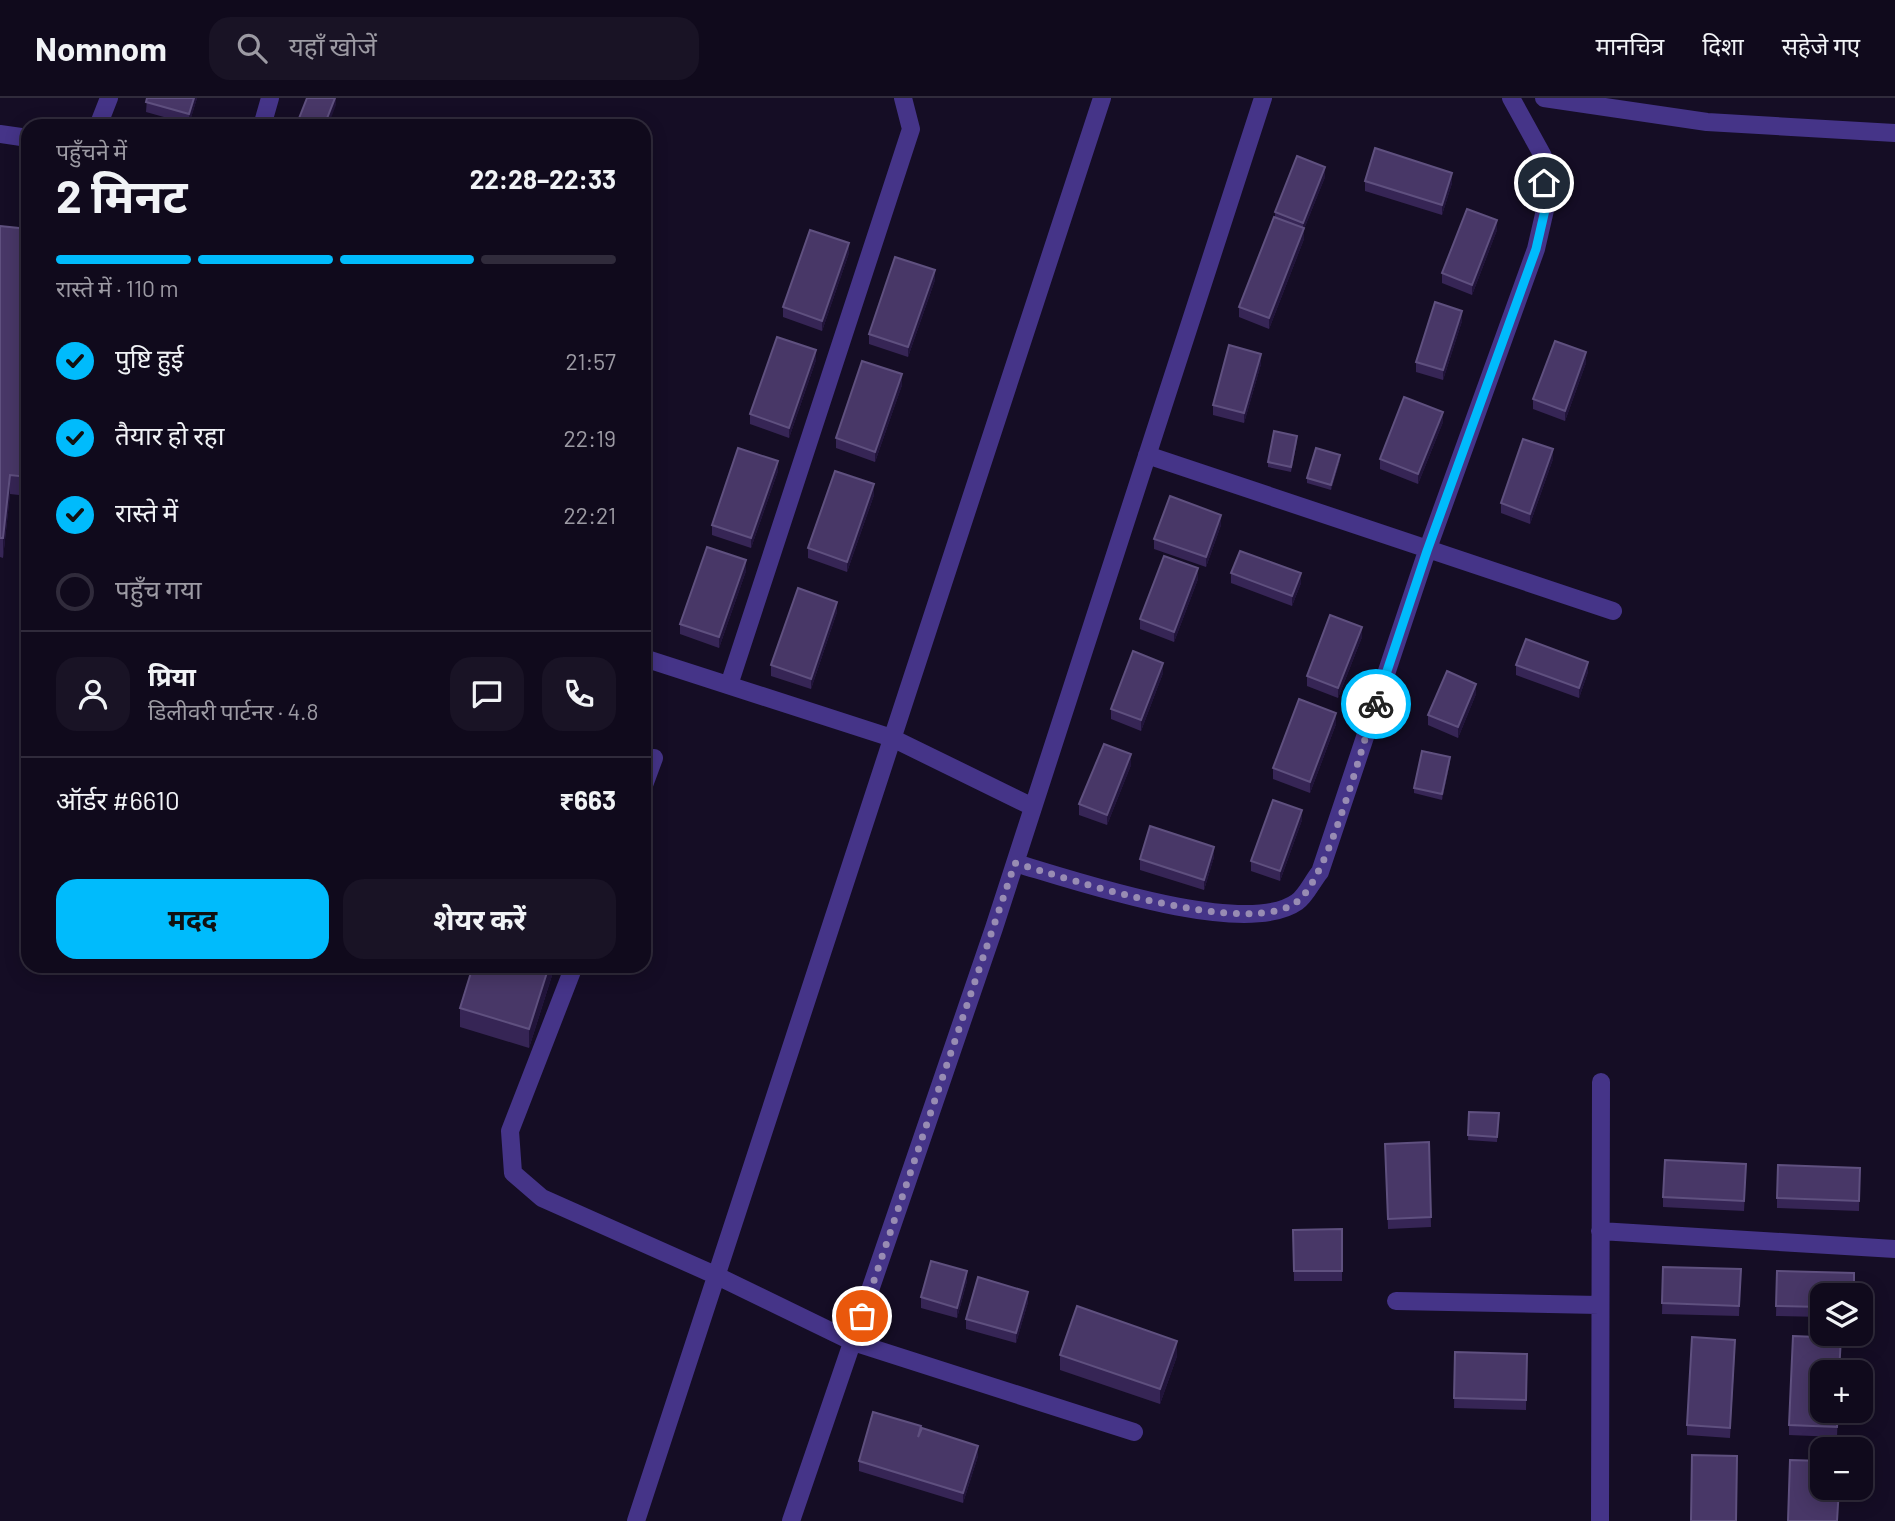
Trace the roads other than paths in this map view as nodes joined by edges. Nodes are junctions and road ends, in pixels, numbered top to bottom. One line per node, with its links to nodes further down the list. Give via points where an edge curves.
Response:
1 (109, 98): 8 (street)
2 (270, 98): 9 (street)
3 (903, 98): 17 (street, via 911,129)
4 (1102, 98): 18 (street)
5 (1263, 98): 13 (street)
6 (1511, 98): 14 (street, via 1543,156 1545,210 1536,249)
7 (1545, 98): 10 (street, via 1707,122)
8 (101, 119)
9 (264, 119)
10 (1895, 133)
11 (0, 134): 12 (street)
12 (21, 137)
13 (1147, 455): 14 (street); 21 (street)
14 (1427, 551): 15 (street); 22 (street, via 1320,872 1297,902 1263,913 1203,912 1131,898)
15 (1613, 611)
16 (651, 660): 17 (street)
17 (729, 685): 18 (street)
18 (892, 738): 21 (street); 27 (street)
19 (654, 758): 20 (street)
20 (651, 766)
21 (1033, 807): 22 (street)
22 (1015, 863): 30 (street)
23 (571, 973): 27 (street, via 510,1131 513,1173 542,1198)
24 (1601, 1082): 25 (street)
25 (1600, 1231): 26 (street); 29 (street)
26 (1895, 1249)
27 (715, 1275): 30 (street); 32 (street)
28 (1396, 1301): 29 (street)
29 (1599, 1306): 34 (street)
30 (853, 1342): 31 (street); 33 (street)
31 (1134, 1432)
32 (636, 1521)
33 (791, 1521)
34 (1600, 1521)

